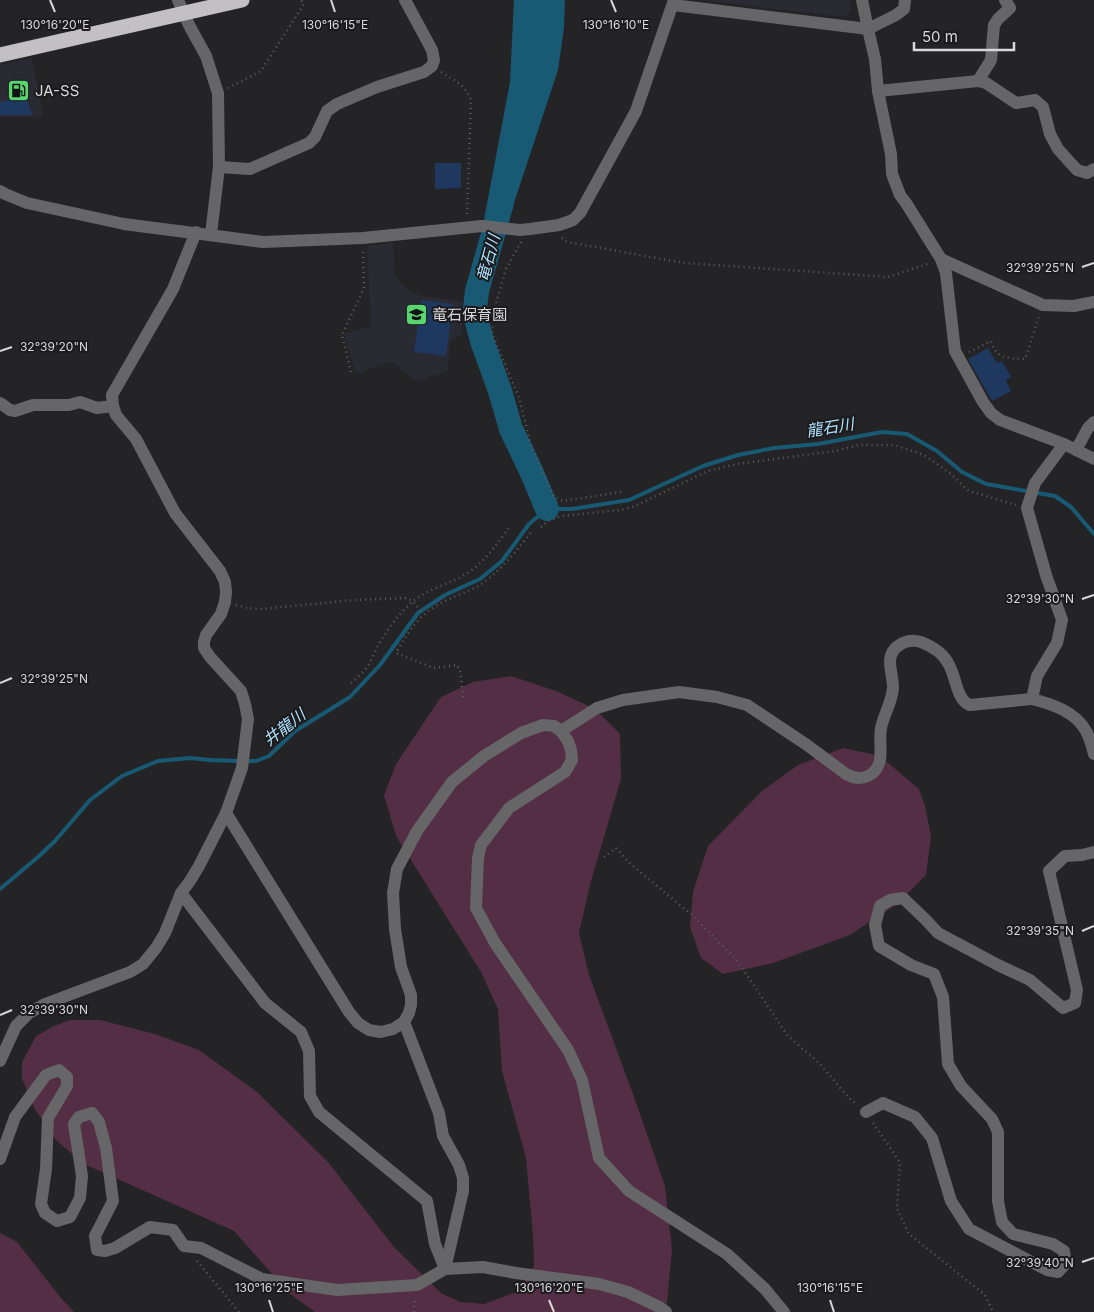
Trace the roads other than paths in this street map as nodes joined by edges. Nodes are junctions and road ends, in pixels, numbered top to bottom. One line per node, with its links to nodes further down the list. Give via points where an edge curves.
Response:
1 (242, 0): 7 (highway)
2 (405, 0): 12 (street, via 432,50 432,66 424,72 337,104 327,111 309,143 250,169)
3 (862, 0): 8 (street)
4 (905, 0): 8 (street, via 904,9)
5 (1005, 0): 10 (street, via 1010,8 994,25 991,60)
6 (673, 2): 8 (street); 16 (street, via 636,111 573,220 525,230 482,226 363,238 263,242)
7 (181, 6): 9 (highway); 12 (street, via 206,56 218,93)
8 (868, 29): 11 (street)
9 (0, 54)
10 (978, 81): 11 (street); 13 (street, via 1016,103 1035,100 1043,107 1058,149 1077,170 1087,173)
11 (878, 91): 17 (street, via 892,174 900,195)
12 (218, 167): 16 (street)
13 (1094, 169)
14 (0, 191): 15 (street, via 28,204 124,224)
15 (196, 232): 16 (street); 20 (street, via 173,289 112,395)
16 (211, 234)
17 (941, 259): 18 (street, via 1043,305 1074,306); 22 (street, via 946,273 955,351 983,402 1000,420)
18 (1094, 302)
19 (0, 403): 20 (street, via 15,411 33,405 80,402 97,408)
20 (113, 406): 28 (street, via 136,439 175,513 220,571 226,587 221,614 204,642 210,657 241,691 248,719 243,762)
21 (1094, 422): 23 (street)
22 (1064, 444): 23 (street); 25 (street, via 1035,483 1029,504 1046,575 1062,620 1056,643 1037,676)
23 (1076, 450): 24 (street)
24 (1094, 459)
25 (1032, 699): 26 (street, via 970,706 961,698 948,662 937,650 921,642 902,643 890,660 893,686 879,736 880,760 874,772 860,779 852,778 747,705 717,697 679,692 623,700 597,708); 27 (street, via 1075,716 1086,731)
26 (561, 731): 31 (street, via 554,726 543,725 521,733 484,756 452,782 417,831 397,869 393,893 401,967 412,1005); 37 (street, via 568,741 572,760 565,772 509,808 481,845 476,908 494,943 568,1050 582,1080 598,1158 629,1191 727,1254 765,1289)
27 (1094, 754)
28 (226, 813): 30 (street); 31 (street, via 358,1023 369,1030 381,1032)
29 (1094, 852): 33 (street, via 1065,856 1049,871 1077,990 1075,1003 1063,1008 1030,980 938,933 903,898 880,906 875,925 879,946 934,974 943,997 948,1064 961,1086 992,1119 998,1132 998,1201 1002,1222 1013,1234 1053,1244 1064,1251 1066,1263 1058,1272 1047,1270 968,1229 950,1201 932,1138 915,1117 883,1103)
30 (181, 893): 32 (street, via 165,932 143,964 28,1013 16,1026); 35 (street, via 265,1003 301,1032 309,1051 310,1096 318,1112 427,1201 435,1244)
31 (404, 1022): 35 (street, via 439,1113 444,1136 463,1178)
32 (0, 1061)
33 (866, 1112)
34 (0, 1159): 35 (street, via 15,1117 46,1075 59,1070 67,1077 67,1086 48,1118 41,1204 45,1214 57,1221 70,1217 80,1198 82,1176 74,1124 79,1117 92,1113 99,1122 106,1148 113,1201 94,1236 97,1250 115,1248 150,1227 173,1230 184,1246 201,1248 262,1280 337,1290 417,1285)
35 (446, 1269): 36 (street, via 483,1267 599,1284 628,1292)
36 (666, 1312)
37 (784, 1312)

